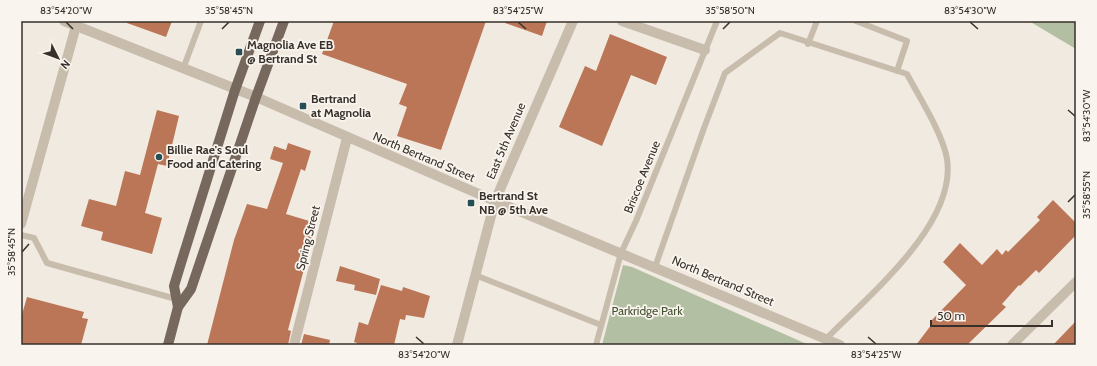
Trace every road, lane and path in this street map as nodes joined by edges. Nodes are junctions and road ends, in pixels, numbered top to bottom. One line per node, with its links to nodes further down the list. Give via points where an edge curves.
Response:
1 (64, 21): 10 (street, North Bertrand Street)
2 (201, 21): 13 (lane)
3 (260, 21): 15 (main road)
4 (284, 21): 16 (main road)
5 (572, 21): 18 (street, East 5th Avenue)
6 (622, 21): 12 (street)
7 (717, 21): 12 (lane, Briscoe Avenue)
8 (817, 21): 11 (lane)
9 (856, 21): 14 (lane, via 907,41)
10 (76, 26): 13 (street, North Bertrand Street); 19 (street)
11 (808, 44): 14 (lane); 22 (lane, via 780,33 725,74)
12 (705, 50): 21 (lane, Briscoe Avenue)
13 (183, 69): 15 (street, North Bertrand Street)
14 (897, 71): 27 (lane, via 906,74 940,139 947,158 946,186 938,212 926,232 889,276)
15 (235, 90): 16 (street, North Bertrand Street); 25 (main road, via 174,286)
16 (256, 97): 17 (street, North Bertrand Street); 25 (main road, via 191,289)
17 (347, 138): 18 (street, North Bertrand Street); 29 (street, Spring Street)
18 (495, 201): 21 (street, North Bertrand Street); 23 (street, East 5th Avenue)
19 (21, 224)
20 (21, 235): 25 (lane, via 34,238 47,263)
21 (621, 253): 22 (street, North Bertrand Street); 26 (lane, Briscoe Avenue)
22 (655, 267): 27 (street, North Bertrand Street)
23 (475, 275): 26 (lane); 30 (street, East 5th Avenue)
24 (1076, 282): 33 (street)
25 (177, 303): 28 (main road)
26 (601, 326): 31 (lane, Briscoe Avenue)
27 (827, 338): 32 (street, North Bertrand Street)
28 (168, 345)
29 (294, 345)
30 (457, 345)
31 (596, 345)
32 (840, 345)
33 (1012, 345)

